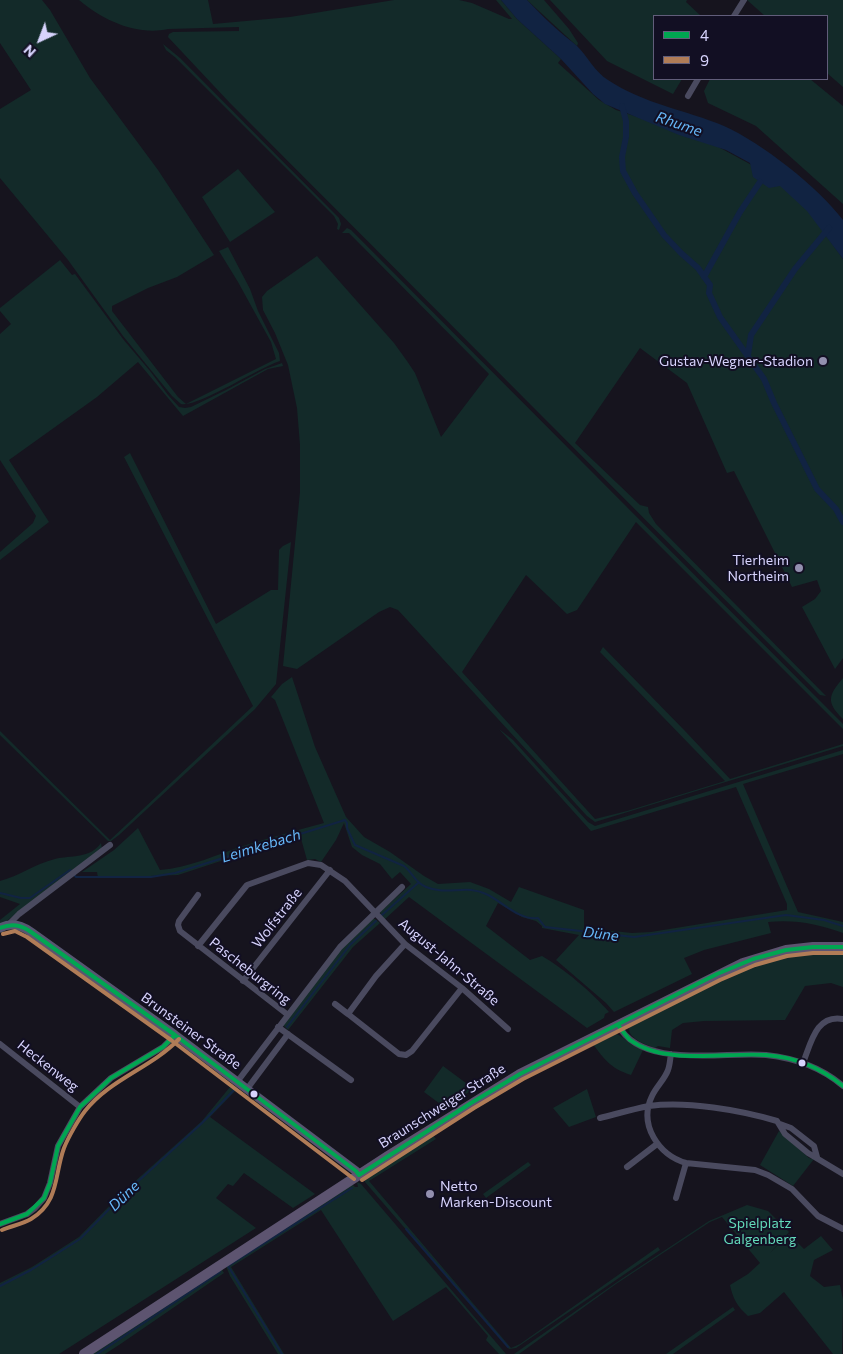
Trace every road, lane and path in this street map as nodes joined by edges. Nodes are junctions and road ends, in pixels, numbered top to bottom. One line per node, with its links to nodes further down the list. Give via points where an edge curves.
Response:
1 (744, 0): 2 (street)
2 (735, 15)
3 (697, 80): 4 (street)
4 (688, 96)
5 (110, 845): 10 (street)
6 (330, 870): 9 (street, Pascheburgring, via 352,888); 12 (street, Pascheburgring, via 308,863 249,883); 14 (street, Wolfstraße)
7 (402, 887): 9 (street, Pascheburgring)
8 (198, 895): 12 (street, Pascheburgring, via 178,925 180,932)
9 (374, 913): 11 (street, August-Jahn-Straße); 18 (street, Pascheburgring, via 340,947)
10 (2, 927): 24 (street, Brunsteiner Straße, via 18,925 28,929)
11 (405, 944): 15 (street, August-Jahn-Straße); 17 (street)
12 (198, 946): 14 (street, Pascheburgring)
13 (843, 948): 20 (main road, Braunschweiger Straße, via 797,948 759,956)
14 (243, 981): 18 (street, Pascheburgring)
15 (462, 988): 17 (street, via 406,1055 399,1054); 22 (street, August-Jahn-Straße)
16 (335, 1004): 17 (street)
17 (348, 1014)
18 (288, 1015): 21 (street, Pascheburgring)
19 (843, 1019): 27 (street, via 830,1019 820,1024)
20 (618, 1025): 26 (street, via 627,1037 642,1047); 39 (main road, Braunschweiger Straße, via 512,1078)
21 (278, 1027): 23 (street); 29 (street, Pascheburgring)
22 (508, 1029)
23 (288, 1034): 28 (street); 31 (street)
24 (175, 1035): 29 (street, Brunsteiner Straße); 33 (street, via 111,1078)
25 (1, 1048): 33 (street, Heckenweg)
26 (671, 1054): 27 (street, via 766,1055); 32 (street, via 668,1070)
27 (803, 1063): 30 (street, via 825,1072)
28 (350, 1080)
29 (237, 1082): 31 (street, Brunsteiner Straße)
30 (843, 1086)
31 (247, 1089): 39 (street, Brunsteiner Straße)
32 (649, 1106): 34 (street); 35 (street, via 650,1127); 38 (street, via 700,1106 777,1121 785,1134 808,1153)
33 (80, 1107): 41 (street, via 58,1146 44,1198 27,1214)
34 (600, 1118)
35 (657, 1144): 36 (street, via 669,1156); 37 (street)
36 (686, 1163): 40 (street); 42 (street, via 755,1170 768,1175 792,1189 818,1216)
37 (627, 1166)
38 (843, 1174)
39 (359, 1175): 43 (main road, Braunschweiger Straße)
40 (676, 1198)
41 (0, 1224)
42 (843, 1229)
43 (84, 1354)

